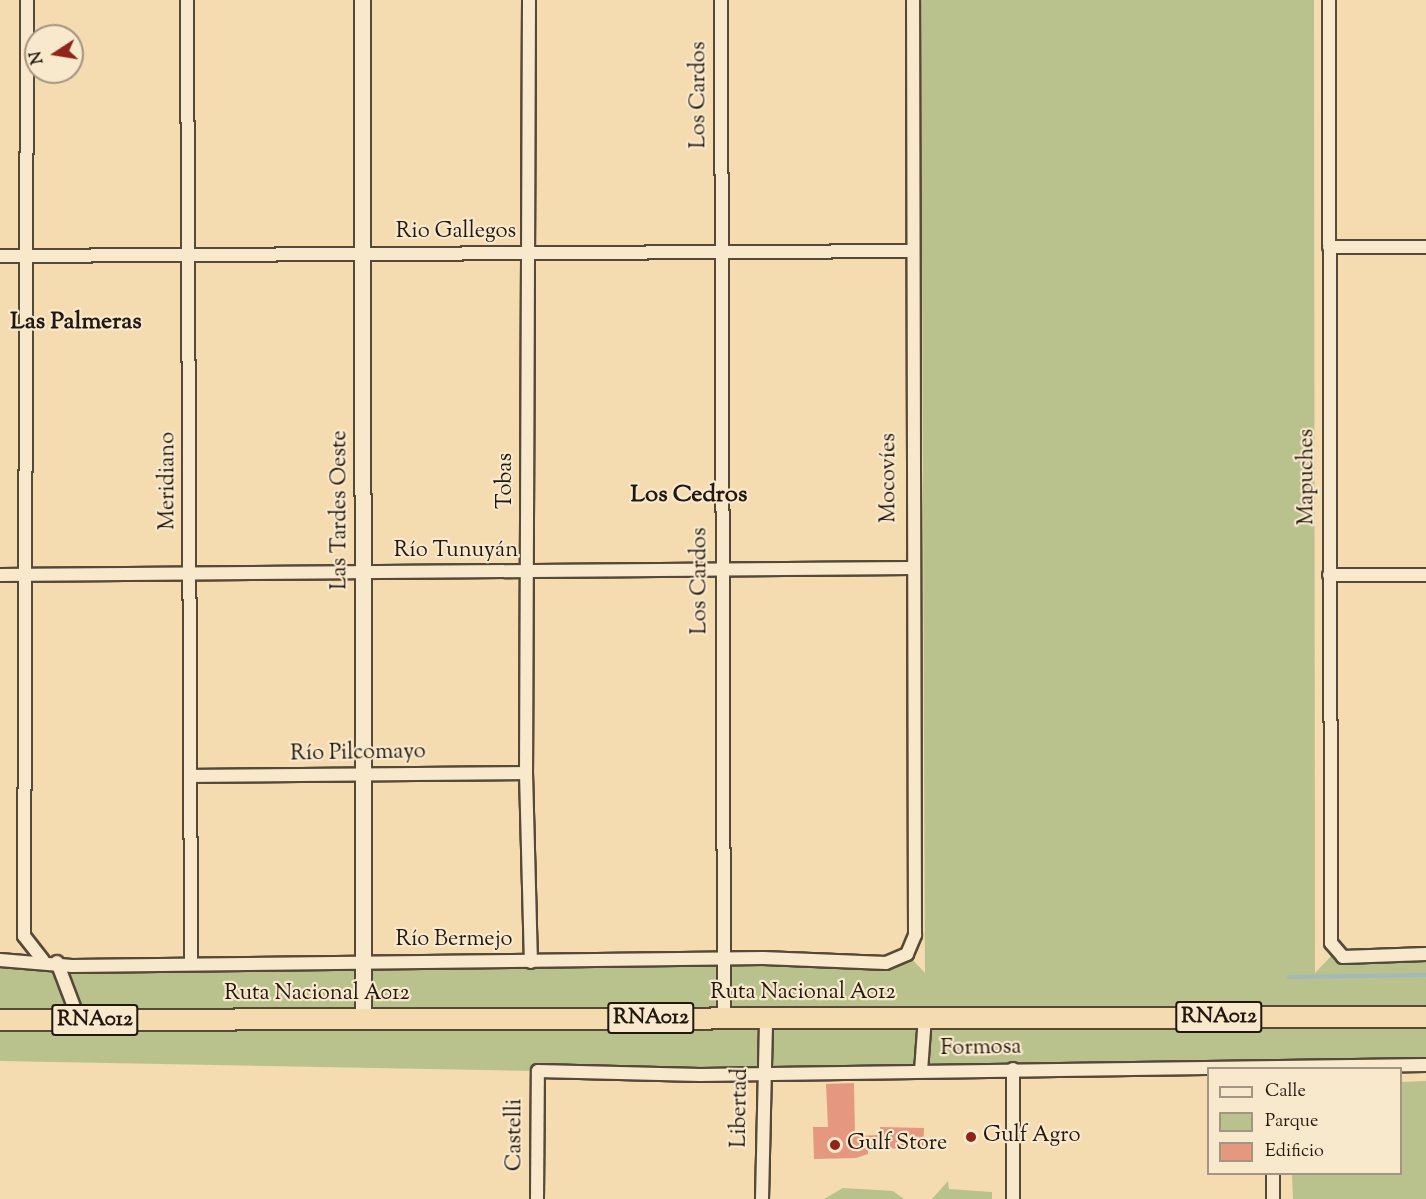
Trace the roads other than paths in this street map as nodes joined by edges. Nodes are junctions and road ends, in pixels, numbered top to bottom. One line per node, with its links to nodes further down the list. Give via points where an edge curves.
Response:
1 (27, 0): 16 (street)
2 (187, 0): 14 (street, Meridiano)
3 (362, 0): 11 (street, Las Tardes Oeste)
4 (529, 0): 12 (street, Tobas)
5 (721, 0): 13 (street, Los Cardos)
6 (913, 0): 10 (street, Mocovíes)
7 (1329, 0): 9 (street, Mapuches)
8 (1426, 247): 9 (street)
9 (1329, 248): 24 (street, Mapuches)
10 (912, 251): 13 (street, Rio Gallegos); 17 (street, Mocovíes)
11 (364, 254): 12 (street, Rio Gallegos); 14 (street, Rio Gallegos); 19 (street, Las Tardes Oeste)
12 (529, 254): 13 (street, Rio Gallegos); 20 (street, Tobas)
13 (722, 254): 18 (street, Los Cardos)
14 (190, 255): 16 (street, Rio Gallegos); 21 (street, Meridiano)
15 (0, 256): 16 (street, Rio Gallegos)
16 (29, 256): 23 (street)
17 (911, 568): 18 (street, Río Tunuyán); 29 (street, Mocovíes, via 915,935)
18 (722, 572): 20 (street, Río Tunuyán); 31 (street, Los Cardos)
19 (363, 573): 20 (street, Río Tunuyán); 21 (street, Río Tunuyán); 27 (street, Las Tardes Oeste)
20 (527, 573): 26 (street, Tobas)
21 (190, 574): 23 (street, Río Tunuyán); 28 (street, Meridiano)
22 (0, 575): 23 (street, Río Tunuyán)
23 (29, 575): 33 (street, via 24,936)
24 (1329, 575): 25 (street); 30 (street, Mapuches, via 1330,932 1335,952 1343,957)
25 (1426, 575)
26 (526, 773): 27 (street, Río Pilcomayo); 37 (street, Tobas)
27 (363, 775): 28 (street, Río Pilcomayo); 36 (street, Las Tardes Oeste)
28 (191, 776): 35 (street, Meridiano)
29 (907, 954): 31 (street, Río Bermejo, via 886,963)
30 (1426, 954)
31 (723, 959): 37 (street, Río Bermejo); 40 (street, Los Cardos)
32 (0, 960): 33 (street, Río Bermejo)
33 (43, 960): 34 (street, Río Bermejo)
34 (57, 962): 35 (street, Río Bermejo); 44 (street)
35 (191, 962): 36 (street, Río Bermejo)
36 (363, 962): 37 (street, Río Bermejo); 42 (street, Las Tardes Oeste)
37 (531, 962)
38 (925, 1017): 39 (highway, Ruta Nacional A012 / RNA012); 41 (highway, Ruta Nacional A012 / RNA012); 50 (street)
39 (1426, 1017)
40 (724, 1018): 41 (highway, Ruta Nacional A012 / RNA012); 42 (highway, Ruta Nacional A012 / RNA012)
41 (766, 1018): 51 (street, Libertad)
42 (363, 1019): 44 (highway, Ruta Nacional A012 / RNA012)
43 (0, 1020): 44 (highway, Ruta Nacional A012 / RNA012)
44 (79, 1020)
45 (1426, 1065): 46 (street, Formosa)
46 (1324, 1067)
47 (1207, 1068): 48 (street, Formosa)
48 (1012, 1069): 50 (street, Formosa); 55 (street)
49 (538, 1071): 51 (street, Formosa); 53 (street, Castelli)
50 (921, 1071): 51 (street, Formosa)
51 (761, 1072): 54 (street, Libertad)
52 (1273, 1175): 56 (street)
53 (537, 1199)
54 (762, 1199)
55 (1012, 1199)
56 (1273, 1199)

